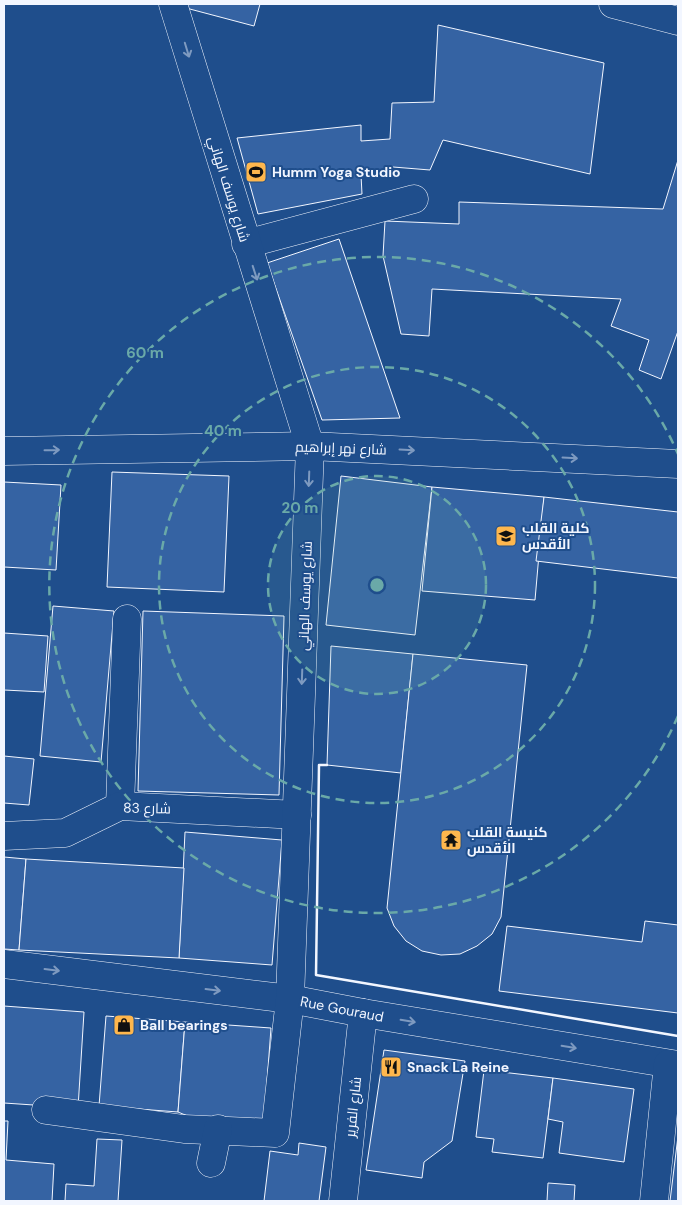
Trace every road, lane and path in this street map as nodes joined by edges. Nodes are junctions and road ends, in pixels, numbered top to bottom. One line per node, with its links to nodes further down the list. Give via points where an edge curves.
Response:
1 (173, 4): 5 (street, شارع يوسف الهاني, one-way to 5)
2 (613, 4): 3 (street)
3 (678, 21)
4 (414, 199): 5 (street)
5 (246, 244): 6 (street, شارع يوسف الهاني, one-way to 6)
6 (310, 446): 7 (street, شارع نهر إبراهيم, one-way to 6); 8 (street, شارع نهر إبراهيم, one-way to 8); 11 (street, شارع يوسف الهاني, one-way to 11)
7 (4, 451)
8 (677, 459)
9 (127, 619): 10 (street)
10 (120, 806): 11 (street, شارع 83); 12 (street, شارع 83, via 66,833)
11 (297, 814): 14 (street, شارع يوسف الهاني)
12 (4, 836)
13 (4, 964): 14 (street, Rue Gouraud, one-way to 14)
14 (290, 999): 15 (street, Rue Gouraud); 18 (street, شارع يوسف الهاني, via 275,1133)
15 (363, 1014): 16 (street, Rue Gouraud, one-way to 16); 20 (street, شارع الفرير)
16 (673, 1064): 21 (street)
17 (46, 1110): 18 (street, via 184,1129)
18 (218, 1129): 19 (street)
19 (212, 1163)
20 (343, 1201)
21 (654, 1201)

